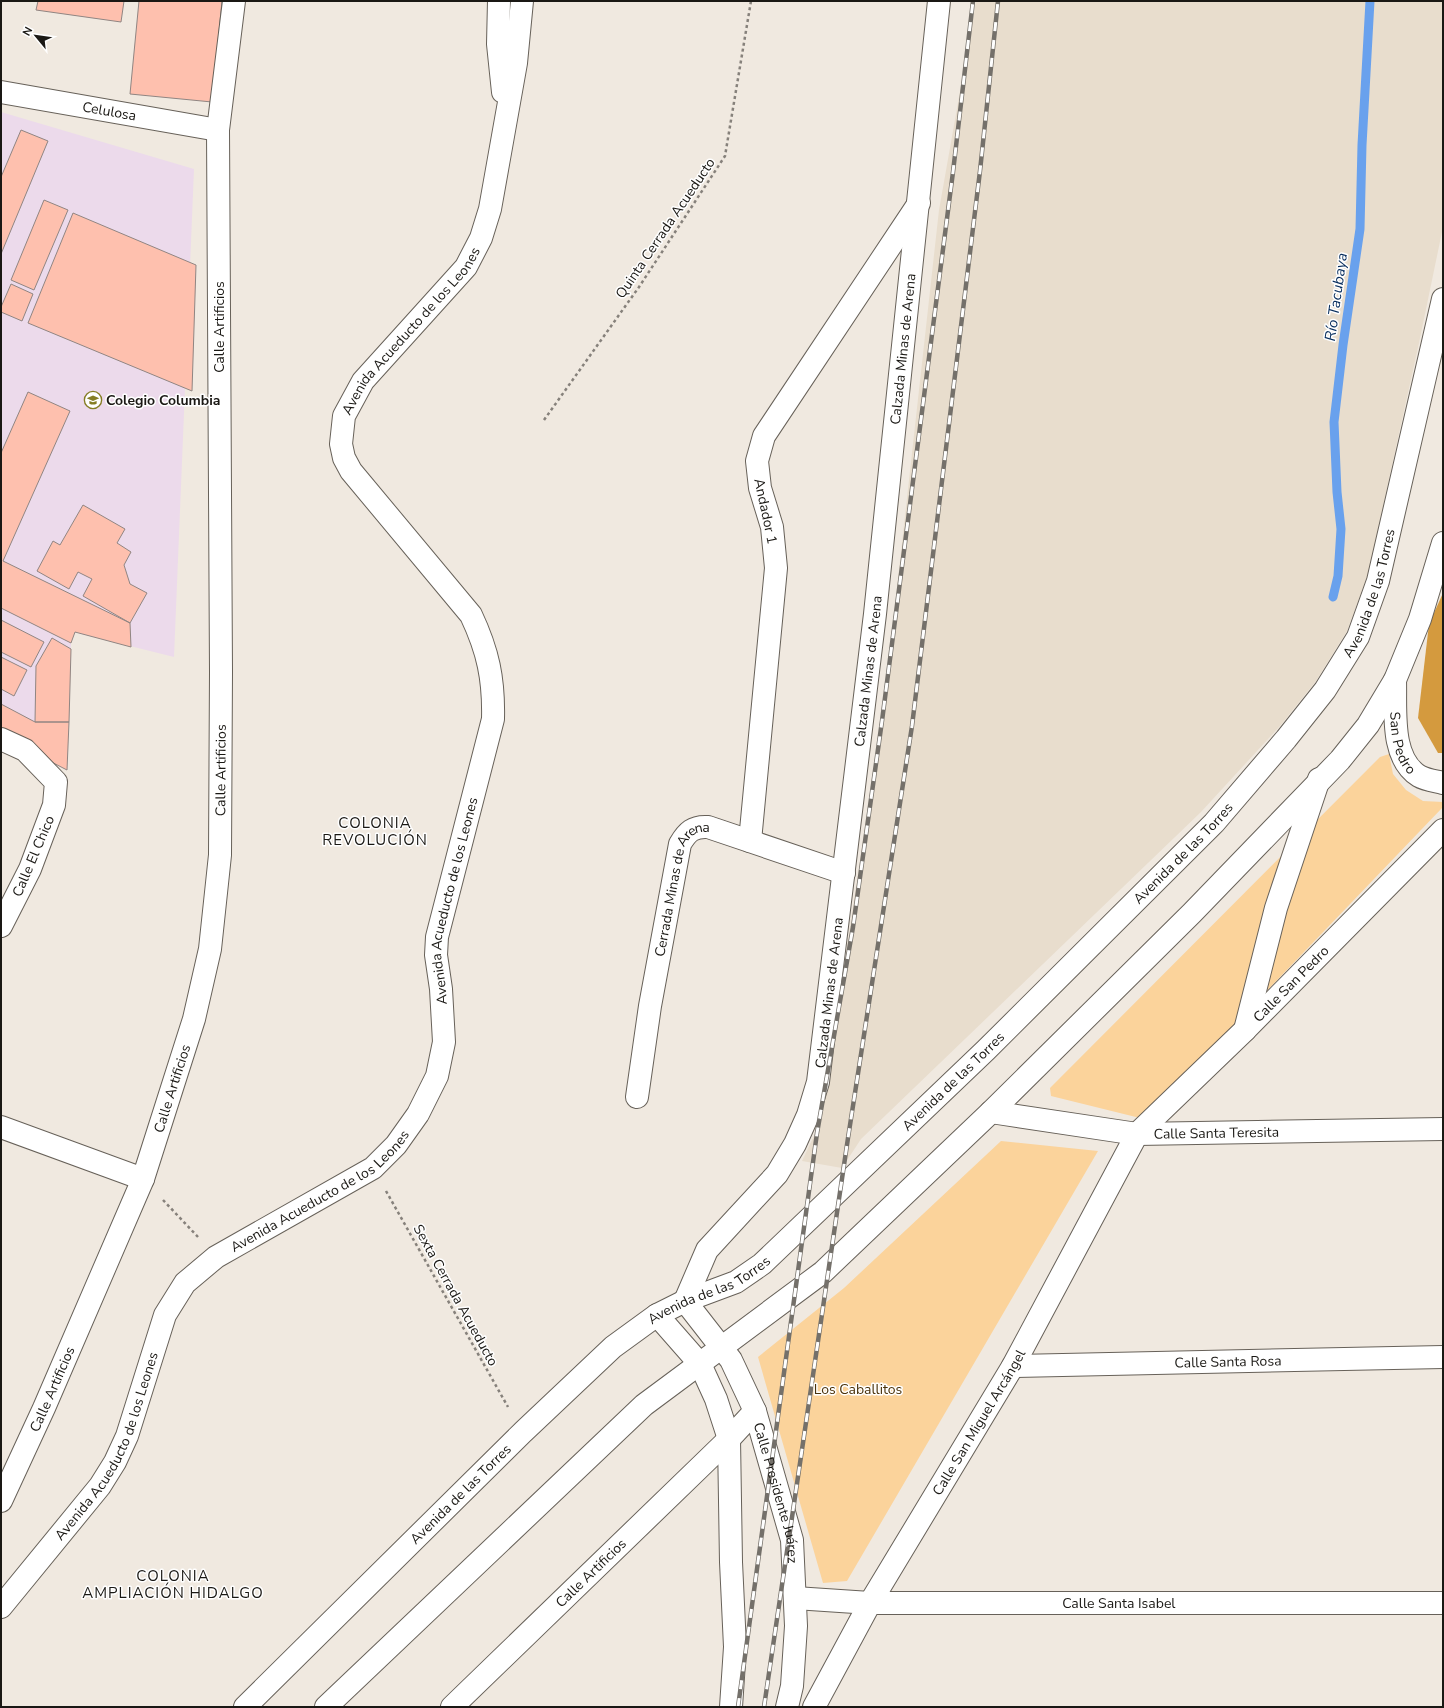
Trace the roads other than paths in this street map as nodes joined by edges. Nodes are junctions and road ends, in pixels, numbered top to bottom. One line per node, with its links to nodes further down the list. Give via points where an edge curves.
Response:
1 (234, 1): 7 (street, Calle Artificios)
2 (499, 1): 6 (street, Avenida Acueducto de los Leones, via 498,44)
3 (522, 1): 6 (street, Avenida Acueducto de los Leones, via 516,64)
4 (939, 1): 8 (street, Calzada Minas de Arena)
5 (1, 92): 7 (street, Celulosa)
6 (505, 115): 38 (street, Avenida Acueducto de los Leones, via 490,209 481,238 466,267 363,381 344,416 341,430 344,458 351,471 471,615 490,666 493,719 437,938 436,955 444,1042 437,1076 418,1114 396,1145 373,1168 216,1257 185,1283 165,1315 127,1436 115,1462 100,1486)
7 (218, 130): 25 (street, Calle Artificios, via 222,672 220,855 210,949 194,1019)
8 (919, 203): 16 (street, Andador 1, via 764,436 758,461 760,488 772,527 776,568); 17 (street, Calzada Minas de Arena, via 876,607)
9 (1443, 299): 26 (street, Avenida de las Torres, via 1378,581 1358,637 1325,690 1214,823 986,1050 762,1264 736,1282)
10 (1443, 544): 11 (street, via 1420,619)
11 (1395, 680): 13 (street, via 1368,725 1340,760); 14 (street, San Pedro, via 1396,728 1408,766 1419,776)
12 (1, 740): 18 (street, Calle El Chico, via 25,750 56,782 54,805 30,869)
13 (1319, 779): 19 (street, via 1276,908); 21 (street, via 1192,913)
14 (1443, 783)
15 (1443, 830): 19 (street, Calle San Pedro)
16 (750, 841): 17 (street, Cerrada Minas de Arena); 20 (street, Cerrada Minas de Arena, via 699,826 692,829 680,844)
17 (844, 873): 26 (street, Calzada Minas de Arena, via 818,1082 808,1115 777,1174 707,1250)
18 (1, 926)
19 (1244, 1031): 24 (street, Calle San Pedro)
20 (636, 1097)
21 (991, 1112): 24 (street, Calle Santa Teresita); 28 (street, via 823,1272)
22 (1, 1127): 25 (street)
23 (1443, 1129): 24 (street, Calle Santa Teresita)
24 (1137, 1134): 31 (street, Calle San Miguel Arcángel)
25 (143, 1179): 34 (street, Calle Artificios)
26 (685, 1301): 27 (street, Avenida de las Torres); 28 (street, Calle Presidente Juárez)
27 (657, 1315): 30 (street); 39 (street, Avenida de las Torres, via 613,1347 523,1432)
28 (722, 1348): 30 (street); 32 (street, Calle Presidente Juárez, via 731,1360)
29 (1443, 1357): 31 (street, Calle Santa Rosa)
30 (700, 1364): 33 (street, via 716,1399); 40 (street, via 644,1405)
31 (1013, 1366): 36 (street, Calle San Miguel Arcángel)
32 (755, 1411): 33 (street, Calle Artificios); 35 (street, Calle Presidente Juárez, via 792,1540)
33 (729, 1439): 41 (street, Calle Artificios); 42 (street, via 735,1647)
34 (1, 1501)
35 (795, 1598): 36 (street, Calle Santa Isabel); 43 (street, Calle Presidente Juárez, via 792,1686)
36 (870, 1603): 37 (street, Calle Santa Isabel); 44 (street, Calle San Miguel Arcángel)
37 (1443, 1603)
38 (1, 1607)
39 (245, 1707)
40 (326, 1707)
41 (452, 1707)
42 (731, 1707)
43 (787, 1707)
44 (814, 1707)

